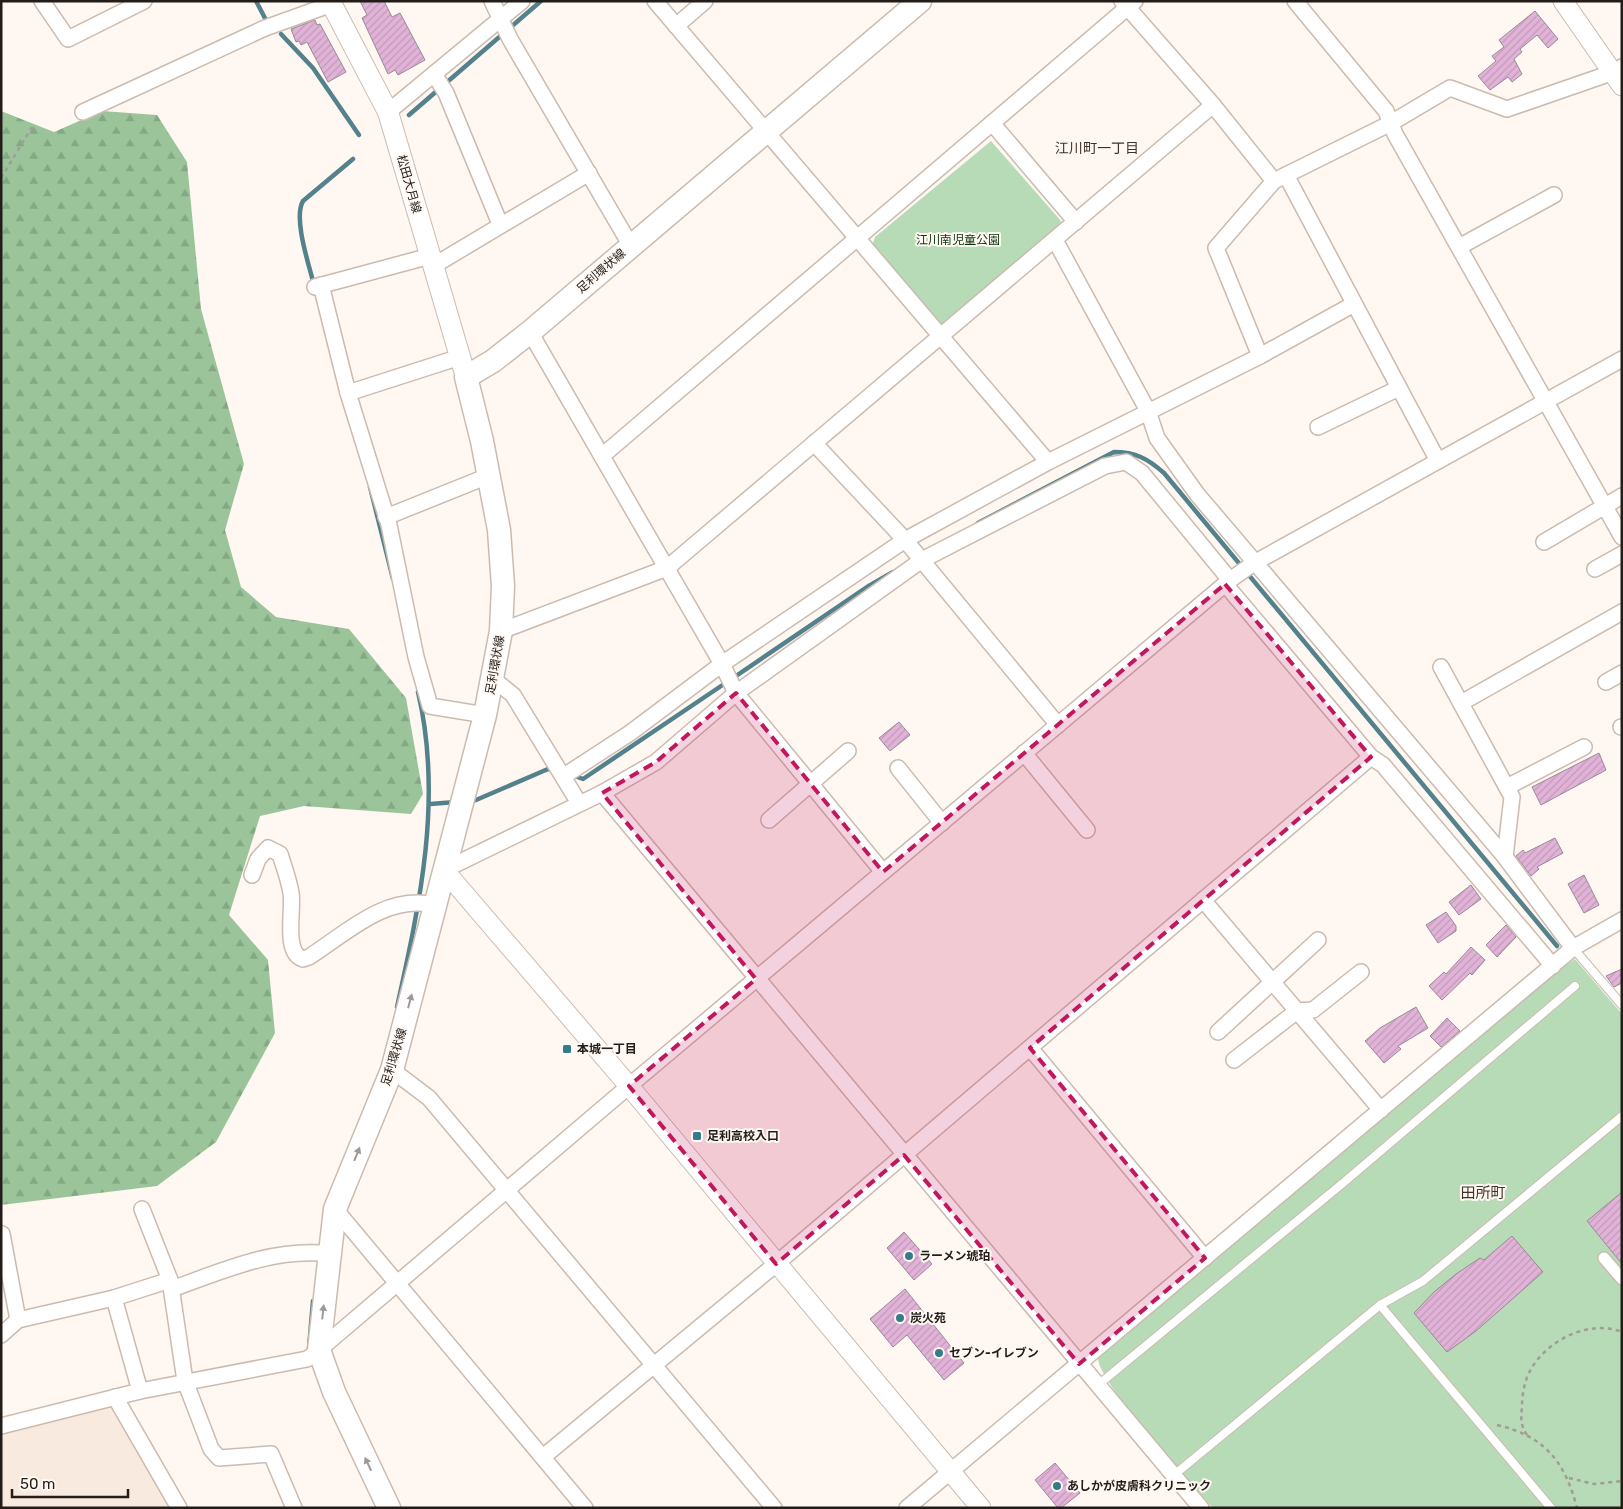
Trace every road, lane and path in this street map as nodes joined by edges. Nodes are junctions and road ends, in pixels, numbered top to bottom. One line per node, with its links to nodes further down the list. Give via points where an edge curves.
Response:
1 (42, 1): 2 (street, via 68,39)
2 (144, 1)
3 (492, 1): 12 (street)
4 (522, 1): 12 (street)
5 (654, 1): 13 (street)
6 (705, 1): 13 (street)
7 (920, 1): 22 (main road, 足利環状線)
8 (1295, 1): 20 (street, via 1386,111)
9 (1563, 1): 14 (street)
10 (331, 2): 17 (street, via 265,28); 18 (main road, 松田大月線)
11 (1129, 3): 16 (street); 19 (street)
12 (503, 21): 15 (street); 23 (street, via 510,39)
13 (676, 26): 22 (street)
14 (1619, 75): 20 (street, via 1507,109 1450,88)
15 (440, 83): 18 (street); 28 (street)
16 (1213, 105): 25 (street); 27 (street)
17 (83, 112)
18 (388, 112): 33 (main road, 松田大月線)
19 (992, 123): 27 (street); 29 (street)
20 (1391, 123): 25 (street); 32 (street)
21 (32, 127): 24 (path)
22 (767, 132): 29 (street); 31 (main road, 足利環状線)
23 (589, 173): 28 (street); 31 (street)
24 (1, 178)
25 (1280, 178): 34 (street); 37 (street, via 1216,248)
26 (1554, 195): 32 (street)
27 (1076, 222): 30 (street)
28 (500, 224): 33 (street)
29 (856, 239): 36 (street); 46 (street)
30 (1054, 240): 36 (street); 43 (street)
31 (631, 246): 35 (main road, 足利環状線)
32 (1459, 247): 42 (street)
33 (432, 261): 39 (main road, 松田大月線); 41 (street, via 318,286)
34 (1354, 304): 37 (street); 40 (street)
35 (530, 332): 39 (main road, 足利環状線, via 493,361); 46 (street)
36 (941, 336): 45 (street); 48 (street)
37 (1260, 356): 43 (street)
38 (1622, 359): 42 (street)
39 (463, 367): 41 (street); 49 (main road, 足利環状線)
40 (1399, 388): 44 (street); 47 (street)
41 (348, 393): 52 (street)
42 (1545, 401): 47 (street); 51 (street)
43 (1148, 411): 48 (street); 58 (street, via 1157,438 1197,494)
44 (1318, 427)
45 (814, 443): 54 (street); 59 (street)
46 (602, 456): 59 (street)
47 (1438, 461): 58 (street)
48 (1048, 462): 54 (street)
49 (488, 476): 52 (street); 63 (main road, 足利環状線, via 499,530 503,586)
50 (1622, 496): 51 (street)
51 (1604, 506): 53 (street); 55 (street)
52 (386, 517): 71 (street, via 416,658 430,706)
53 (1622, 537)
54 (905, 540): 57 (street); 64 (street)
55 (1544, 542)
56 (1622, 554): 60 (street)
57 (922, 560): 61 (street, via 1086,474 1126,462 1142,473); 69 (street); 72 (street)
58 (1254, 563): 61 (street); 86 (street)
59 (667, 568): 63 (street); 64 (street)
60 (1595, 569)
61 (1228, 582): 72 (street); 76 (street)
62 (1622, 612): 70 (street)
63 (501, 631): 67 (main road, 足利環状線)
64 (722, 664): 69 (street); 78 (street, via 630,734)
65 (1441, 667): 70 (street)
66 (1622, 673): 68 (street)
67 (494, 679): 71 (main road, 足利環状線); 78 (street, via 513,695)
68 (1606, 682)
69 (736, 693): 79 (street); 81 (street, via 656,762)
70 (1461, 703): 80 (street)
71 (485, 715): 87 (main road, 足利環状線)
72 (1058, 725): 75 (street)
73 (1584, 747): 80 (street)
74 (848, 751): 79 (street)
75 (1024, 753): 84 (street); 85 (street)
76 (1371, 757): 90 (street); 95 (street, via 1383,765)
77 (898, 768): 84 (street)
78 (564, 776): 82 (street)
79 (809, 782): 83 (street); 88 (street)
80 (1507, 787): 86 (street, via 1512,797)
81 (602, 793): 82 (street); 97 (street)
82 (579, 803): 87 (street)
83 (769, 820)
84 (942, 823): 88 (street)
85 (1087, 830)
86 (1505, 857): 94 (street)
87 (444, 870): 91 (main road, 足利環状線); 106 (street)
88 (883, 872): 97 (street)
89 (252, 875): 91 (street, via 258,859 268,848 280,854 291,893 291,945 295,955 303,959 381,910 395,904)
90 (1203, 900): 98 (street); 103 (street)
91 (424, 903): 105 (main road, 足利環状線, one-way to 91)
92 (1622, 920): 94 (street)
93 (1318, 940): 98 (street)
94 (1574, 948): 95 (street); 100 (lane)
95 (1553, 966): 107 (street)
96 (1361, 972): 101 (street, via 1313,1010)
97 (756, 979): 106 (street); 109 (street)
98 (1272, 982): 101 (street); 102 (street)
99 (1575, 986): 130 (lane)
100 (1622, 1005)
101 (1297, 1011): 104 (street); 107 (street)
102 (1218, 1032)
103 (1030, 1048): 109 (street); 115 (street)
104 (1234, 1060)
105 (392, 1070): 110 (street, via 430,1098); 112 (main road, 足利環状線, one-way to 105)
106 (628, 1086): 110 (street); 117 (street)
107 (1380, 1110): 115 (street)
108 (1622, 1116): 122 (lane, via 1424,1281)
109 (904, 1155): 117 (street); 127 (street)
110 (508, 1189): 119 (street); 128 (street)
111 (142, 1209): 120 (street)
112 (336, 1209): 114 (main road, 足利環状線); 119 (street)
113 (2, 1234): 123 (street)
114 (322, 1253): 120 (street, via 244,1263); 126 (main road, 足利環状線, one-way to 114)
115 (1205, 1258): 127 (street)
116 (1604, 1258): 118 (street)
117 (776, 1264): 128 (street); 137 (street)
118 (1622, 1279)
119 (398, 1283): 126 (street); 136 (street)
120 (171, 1285): 121 (street); 129 (street)
121 (114, 1298): 123 (street); 131 (street)
122 (1380, 1304): 134 (lane); 138 (lane)
123 (18, 1320): 125 (street)
124 (1622, 1332): 135 (path, via 1593,1328 1568,1335 1547,1348 1531,1369 1522,1394 1521,1426)
125 (1, 1335)
126 (313, 1355): 129 (street); 143 (main road, 足利環状線, one-way to 126)
127 (1079, 1364): 130 (street); 137 (street)
128 (654, 1365): 136 (street); 145 (street)
129 (185, 1381): 131 (street); 142 (street, via 211,1449 219,1458 271,1454)
130 (1098, 1385): 138 (street)
131 (140, 1391): 132 (street)
132 (115, 1397): 133 (street); 141 (street)
133 (1, 1426)
134 (1483, 1426): 135 (path, via 1495,1424); 149 (lane)
135 (1527, 1435): 139 (path, via 1554,1456)
136 (543, 1457): 144 (street)
137 (950, 1472): 146 (street); 147 (street)
138 (1174, 1476): 148 (street)
139 (1569, 1478): 140 (path, via 1594,1484); 150 (path)
140 (1622, 1481)
141 (179, 1508)
142 (294, 1508)
143 (389, 1508)
144 (585, 1508)
145 (774, 1508)
146 (907, 1508)
147 (981, 1508)
148 (1201, 1508)
149 (1551, 1508)
150 (1577, 1508)

